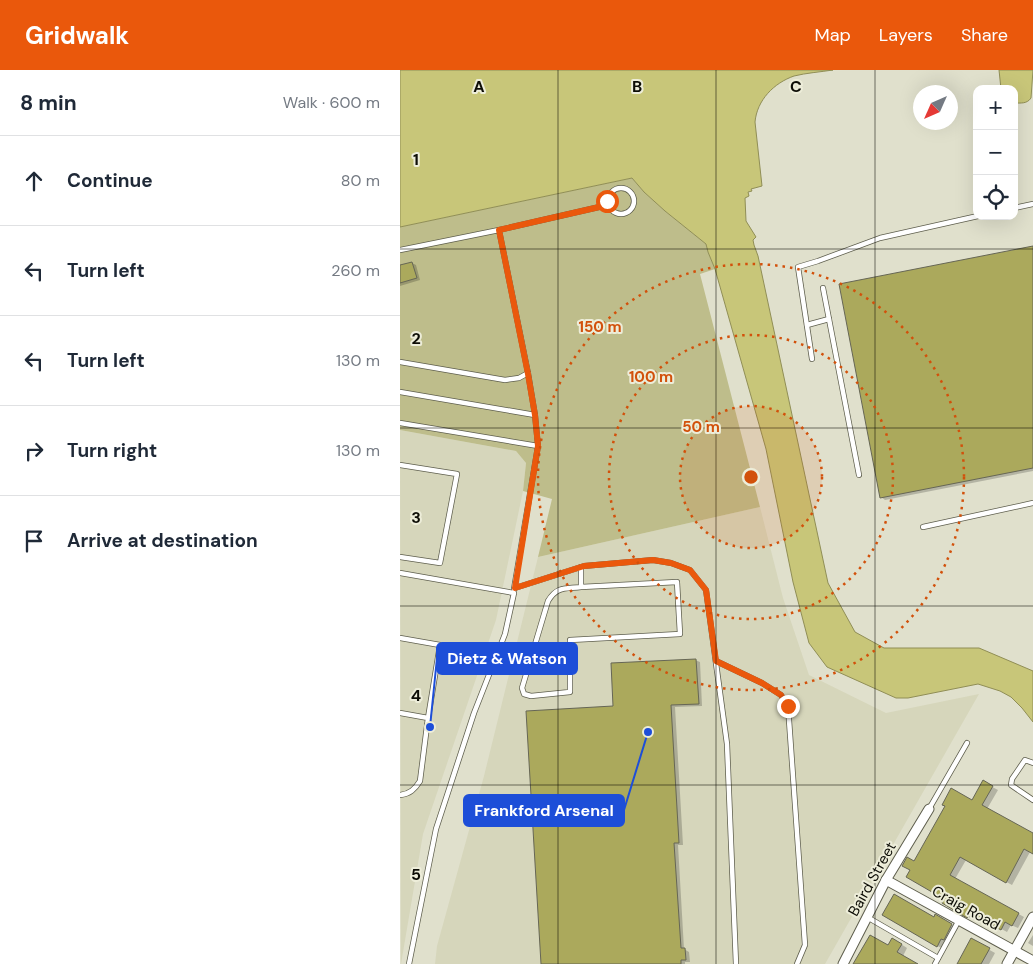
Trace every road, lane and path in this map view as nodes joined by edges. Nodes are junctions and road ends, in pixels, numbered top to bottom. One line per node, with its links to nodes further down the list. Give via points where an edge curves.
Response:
1 (1033, 204): 3 (lane)
2 (608, 205): 2 (lane, via 613,212 625,214 632,209 634,197 628,190 616,188 608,197); 5 (lane)
3 (1018, 207)
4 (973, 217): 9 (lane, via 880,238 798,267)
5 (499, 230): 6 (lane); 12 (lane)
6 (400, 250)
7 (823, 288): 8 (lane)
8 (829, 318): 9 (lane); 18 (lane)
9 (807, 325): 10 (lane)
10 (812, 359)
11 (400, 362): 12 (lane, via 505,380)
12 (528, 374): 14 (lane)
13 (400, 392): 14 (lane)
14 (535, 415): 16 (lane)
15 (400, 422): 16 (lane)
16 (538, 446): 25 (lane)
17 (400, 465): 21 (lane, via 457,474 440,563)
18 (859, 475)
19 (1033, 503): 20 (lane)
20 (923, 527)
21 (400, 557)
22 (581, 567): 24 (lane); 25 (lane); 27 (lane, via 653,560 690,570 706,590)
23 (400, 574): 25 (lane)
24 (581, 587): 24 (lane, via 553,592 548,601 522,688 524,694 570,692 570,640 680,634 677,582)
25 (514, 591): 42 (lane, via 505,634 474,714 436,829)
26 (400, 638): 29 (lane, via 440,645)
27 (716, 661): 43 (lane, via 727,744); 44 (lane, via 762,683 781,695 788,706 805,945)
28 (400, 712): 29 (lane)
29 (428, 718): 32 (lane, via 420,781 410,792)
30 (967, 743): 34 (lane)
31 (1033, 763): 33 (lane, via 1025,760 1011,785)
32 (400, 795)
33 (1033, 800)
34 (929, 809): 35 (street, Baird Street)
35 (886, 880): 36 (street, Baird Street); 38 (street, Craig Road)
36 (867, 917): 40 (lane); 45 (street, Baird Street)
37 (1033, 917): 39 (street)
38 (959, 920): 39 (street, Craig Road); 40 (lane)
39 (1015, 951): 41 (street, Craig Road); 47 (street)
40 (938, 958): 46 (lane)
41 (1033, 961)
42 (409, 964)
43 (736, 964)
44 (797, 964)
45 (843, 964)
46 (935, 964)
47 (1007, 964)

